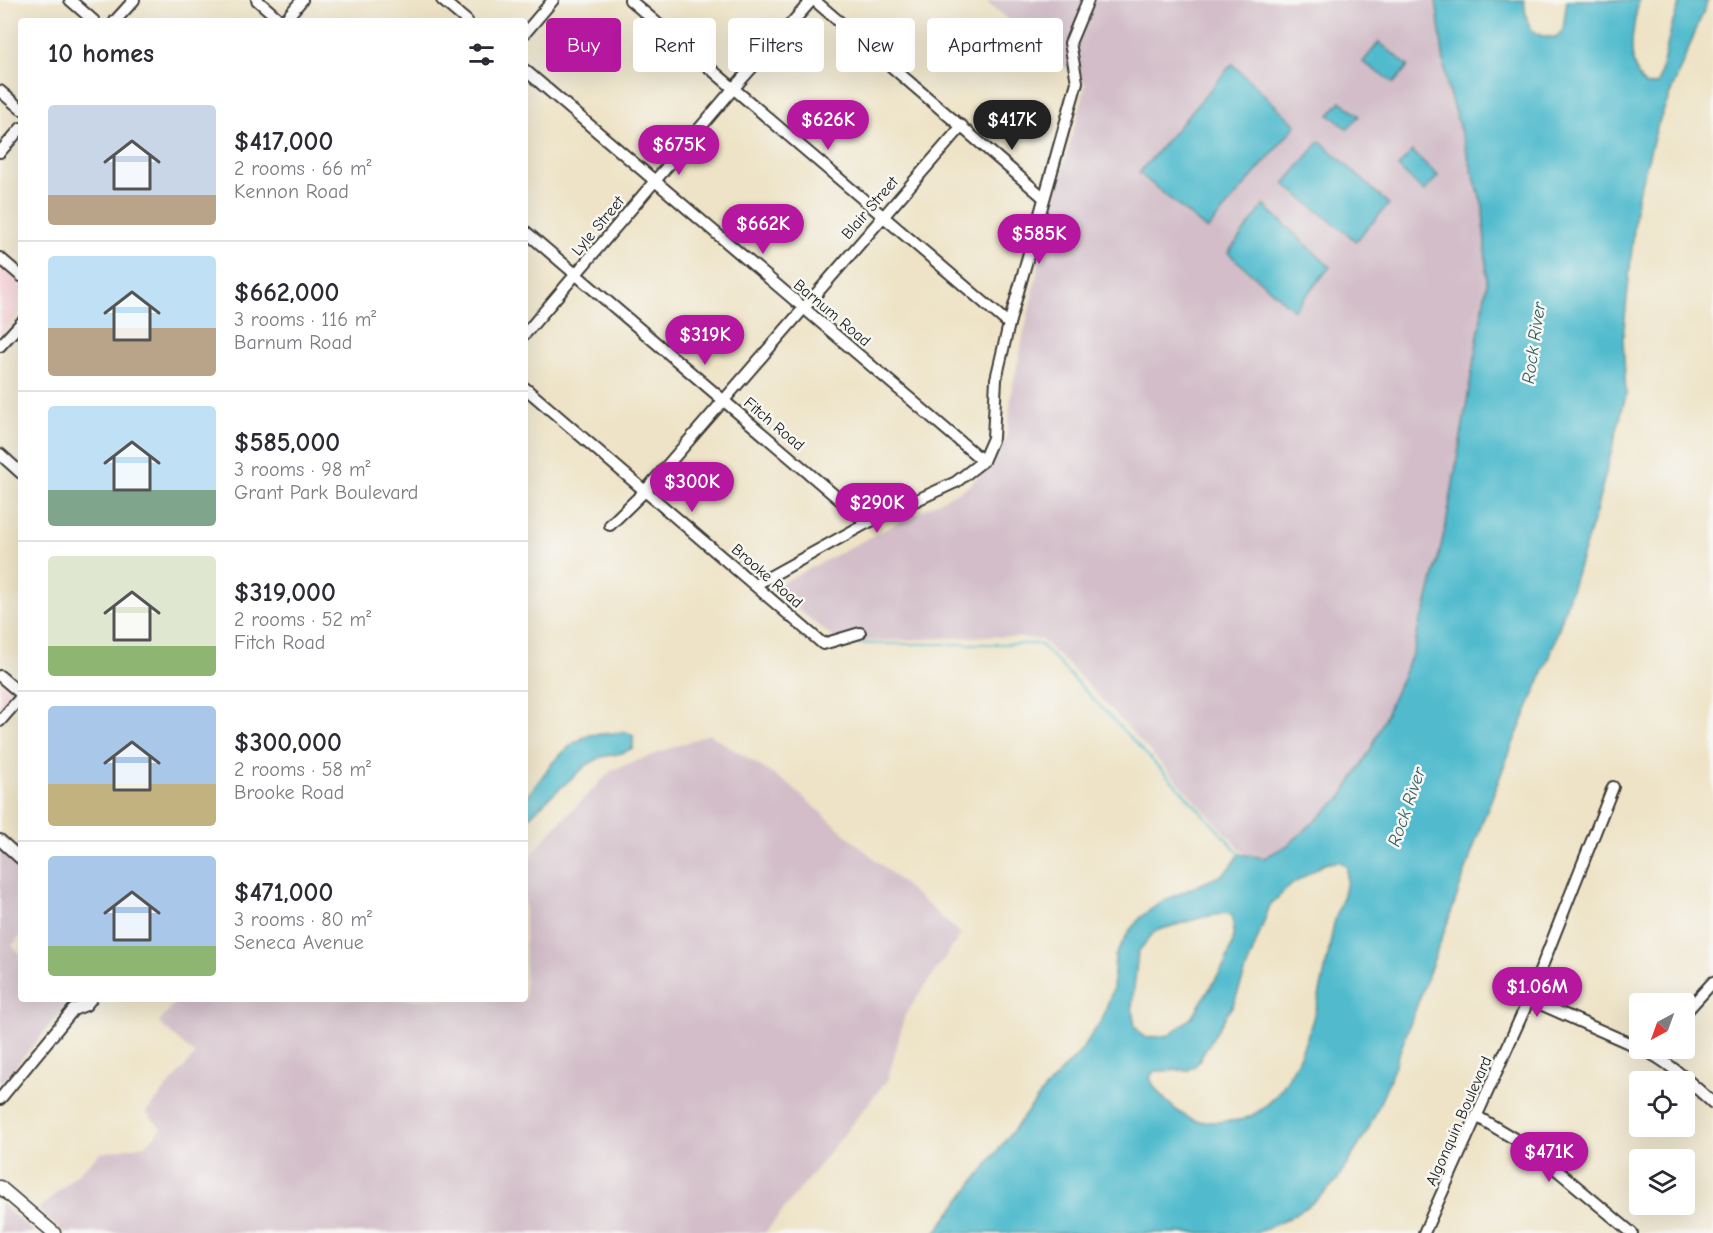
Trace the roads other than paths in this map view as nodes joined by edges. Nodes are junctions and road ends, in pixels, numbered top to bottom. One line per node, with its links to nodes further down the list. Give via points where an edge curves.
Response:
1 (70, 0): 10 (street)
2 (134, 0): 11 (street)
3 (256, 0): 12 (street)
4 (302, 0): 13 (street)
5 (442, 0): 14 (street)
6 (553, 0): 15 (street)
7 (630, 0): 17 (street)
8 (813, 0): 17 (street, Lyle Street); 20 (street)
9 (1088, 0): 24 (street, via 1071,43 1077,82)
10 (91, 18)
11 (119, 18)
12 (279, 18)
13 (286, 18)
14 (463, 18)
15 (528, 29)
16 (528, 73): 23 (street, Barnum Road)
17 (733, 89): 23 (street, Lyle Street); 25 (street)
18 (0, 91): 19 (street)
19 (18, 106)
20 (962, 126): 24 (street); 25 (street, Blair Street)
21 (18, 131): 22 (street)
22 (0, 152)
23 (655, 182): 29 (street, Lyle Street); 30 (street, Barnum Road)
24 (1043, 197): 31 (street)
25 (882, 216): 30 (street, Blair Street); 31 (street)
26 (528, 234): 29 (street, Fitch Road)
27 (0, 258): 28 (street)
28 (18, 273)
29 (576, 275): 33 (street, Lyle Street); 36 (street, Fitch Road)
30 (803, 309): 36 (street, Blair Street); 38 (street, Barnum Road)
31 (1009, 324): 38 (street, via 996,378 993,438)
32 (18, 326): 34 (street)
33 (528, 331)
34 (0, 346)
35 (528, 391): 40 (street, Brooke Road)
36 (724, 401): 40 (street, Blair Street); 41 (street, Fitch Road)
37 (0, 454): 39 (street)
38 (983, 461): 41 (street, via 956,482)
39 (18, 469)
40 (645, 491): 42 (street, Blair Street); 43 (street, Brooke Road)
41 (867, 523): 43 (street)
42 (610, 525)
43 (754, 585): 44 (street, Brooke Road, via 823,644)
44 (860, 633)
45 (0, 676): 46 (street)
46 (18, 693)
47 (18, 700): 48 (street)
48 (0, 721)
49 (1613, 787): 53 (street, Algonquin Boulevard)
50 (0, 840): 51 (street)
51 (18, 856)
52 (1713, 982): 55 (street)
53 (1530, 999): 56 (street); 60 (street, Algonquin Boulevard)
54 (88, 1002): 58 (street, via 73,1010)
55 (1695, 1002)
56 (1629, 1043)
57 (1659, 1059): 59 (street)
58 (0, 1099)
59 (1713, 1103)
60 (1478, 1117): 63 (street, Algonquin Boulevard); 64 (street, via 1533,1150)
61 (0, 1187): 62 (main road)
62 (54, 1233)
63 (1424, 1233)
64 (1632, 1233)

